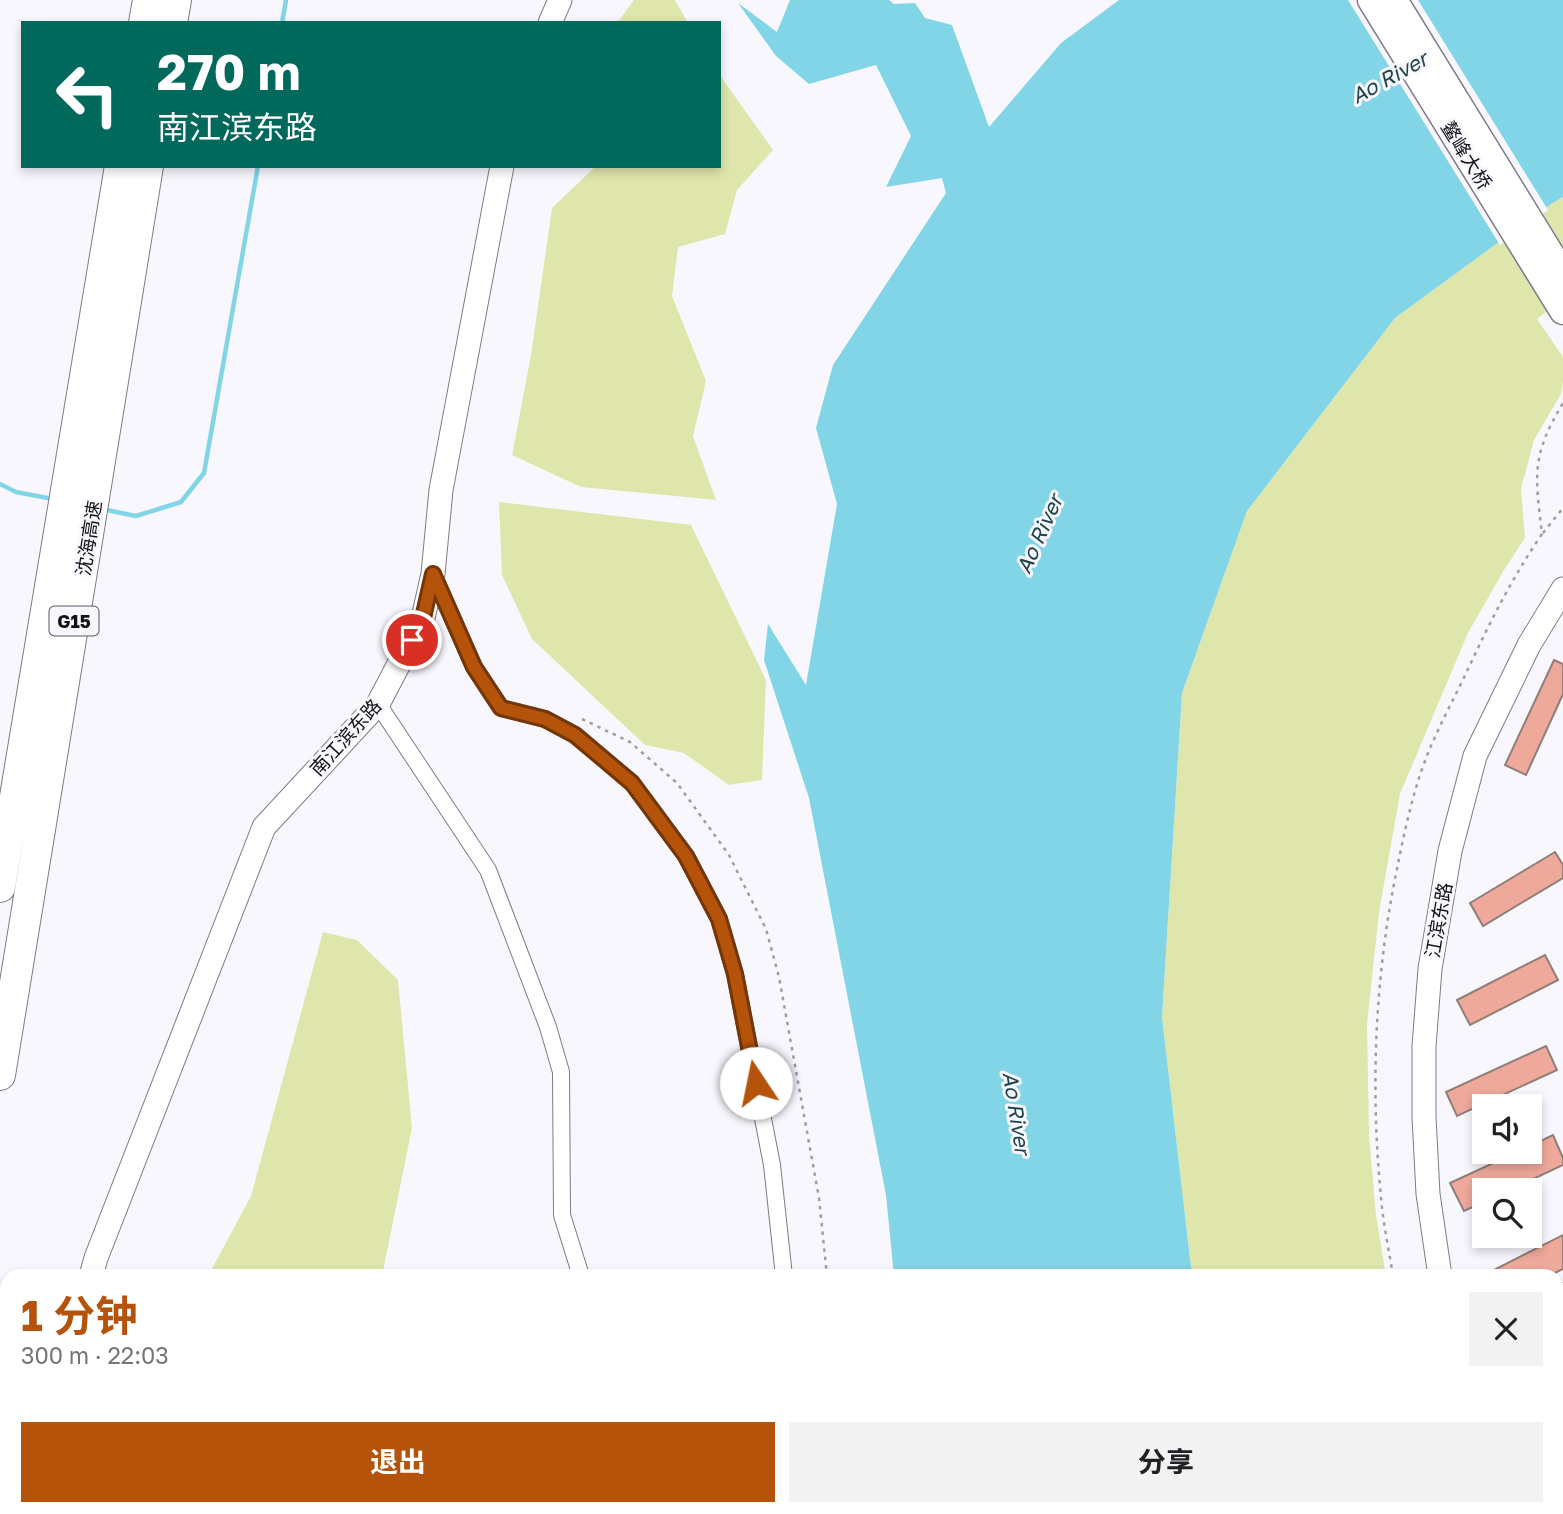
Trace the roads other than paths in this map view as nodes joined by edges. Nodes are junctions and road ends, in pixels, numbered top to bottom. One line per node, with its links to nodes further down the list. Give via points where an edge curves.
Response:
1 (148, 0): 6 (highway)
2 (176, 0): 7 (highway)
3 (560, 0): 8 (main road)
4 (1371, 0): 13 (main road, 鳌峰大桥)
5 (1394, 0): 12 (main road, 鳌峰大桥)
6 (144, 21)
7 (172, 21)
8 (551, 21)
9 (120, 168): 17 (highway, 沈海高速 / G15)
10 (148, 168): 18 (highway, 沈海高速 / G15)
11 (502, 168): 14 (main road, 南江滨东路, via 441,490)
12 (1563, 274)
13 (1563, 311)
14 (433, 574): 16 (main road, 南江滨东路, via 423,618); 21 (street, via 474,667 501,708 545,719 575,735 632,783 686,856 719,919 735,974 772,1165)
15 (1563, 589): 22 (main road, 江滨东路, via 1475,756 1450,851 1430,969 1424,1046 1428,1194)
16 (378, 704): 19 (main road, 南江滨东路, via 264,827); 20 (street, via 488,870 548,1027 561,1072 562,1215)
17 (0, 887)
18 (0, 1075)
19 (93, 1269)
20 (578, 1269)
21 (783, 1269)
22 (1439, 1269)

